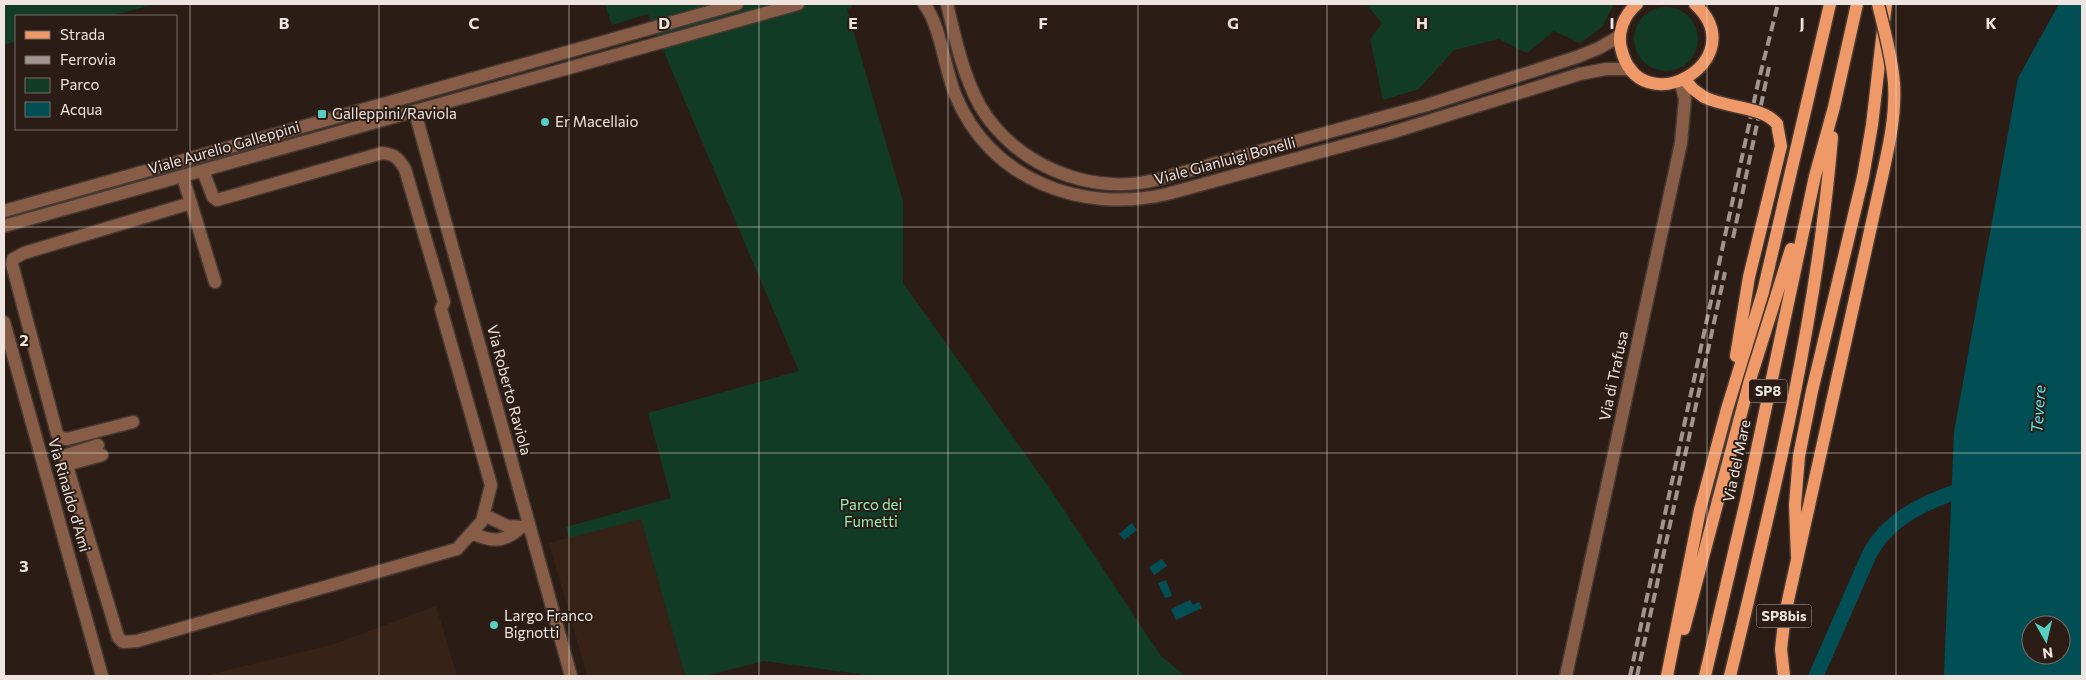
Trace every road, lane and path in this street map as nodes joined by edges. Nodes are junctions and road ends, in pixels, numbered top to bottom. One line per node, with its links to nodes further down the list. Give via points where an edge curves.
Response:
1 (737, 4): 20 (street, Viale Aurelio Galleppini)
2 (798, 4): 15 (street, Viale Aurelio Galleppini)
3 (924, 4): 12 (street, Viale Gianluigi Bonelli, via 933,22 957,101 984,141 1012,166 1041,184 1064,193 1100,200 1132,200 1167,194 1390,133 1580,74 1606,68)
4 (947, 4): 11 (street, Viale Gianluigi Bonelli, via 972,90 1001,134 1024,154 1046,167 1080,179 1110,184 1146,182 1394,114 1577,57)
5 (1637, 4): 11 (main road, via 1625,18)
6 (1694, 4): 13 (main road, via 1707,21 1711,43 1703,65)
7 (1830, 4): 24 (main road, via 1763,292)
8 (1857, 4): 14 (main road, Via del Mare / SP8)
9 (1878, 4): 30 (main road, SP8bis, bridge, via 1894,81 1892,126)
10 (1886, 4): 30 (main road, via 1867,155 1798,465 1795,505)
11 (1620, 36): 12 (main road, via 1622,54)
12 (1631, 69): 13 (main road, via 1658,84)
13 (1683, 81): 24 (main road, bridge, via 1704,97 1721,104 1768,115 1777,124 1781,146 1749,277); 33 (street, Via di Trafusa, via 1685,99 1681,143)
14 (1834, 107): 17 (main road, Via del Mare / SP8); 37 (main road, Via del Mare / SP8, via 1825,203 1798,383)
15 (415, 112): 16 (street, Viale Aurelio Galleppini); 28 (street, Via Roberto Raviola)
16 (203, 171): 18 (street, Viale Aurelio Galleppini); 27 (street, via 217,200 382,153 399,158 444,302 441,309 491,485)
17 (1815, 176): 35 (main road, via 1750,380); 36 (main road, Via del Mare / SP8)
18 (183, 177): 19 (street); 21 (street, Viale Aurelio Galleppini)
19 (191, 203): 22 (street); 25 (street, via 13,258 57,434 67,439)
20 (4, 211)
21 (4, 226)
22 (215, 282)
23 (4, 322): 31 (street, Via Rinaldo d'Ami)
24 (1726, 409): 34 (main road, via 1700,510)
25 (133, 422)
26 (100, 450): 29 (street, via 66,465 118,637 123,642 145,639 457,549)
27 (484, 515): 28 (street, via 496,523); 29 (street)
28 (524, 527): 29 (street, via 510,537 495,541); 32 (street, Via Roberto Raviola)
29 (472, 533)
30 (1797, 558): 38 (main road, SP8bis, via 1783,627)
31 (102, 676)
32 (571, 676)
33 (1566, 676)
34 (1667, 676)
35 (1672, 676)
36 (1705, 676)
37 (1730, 676)
38 (1784, 676)

